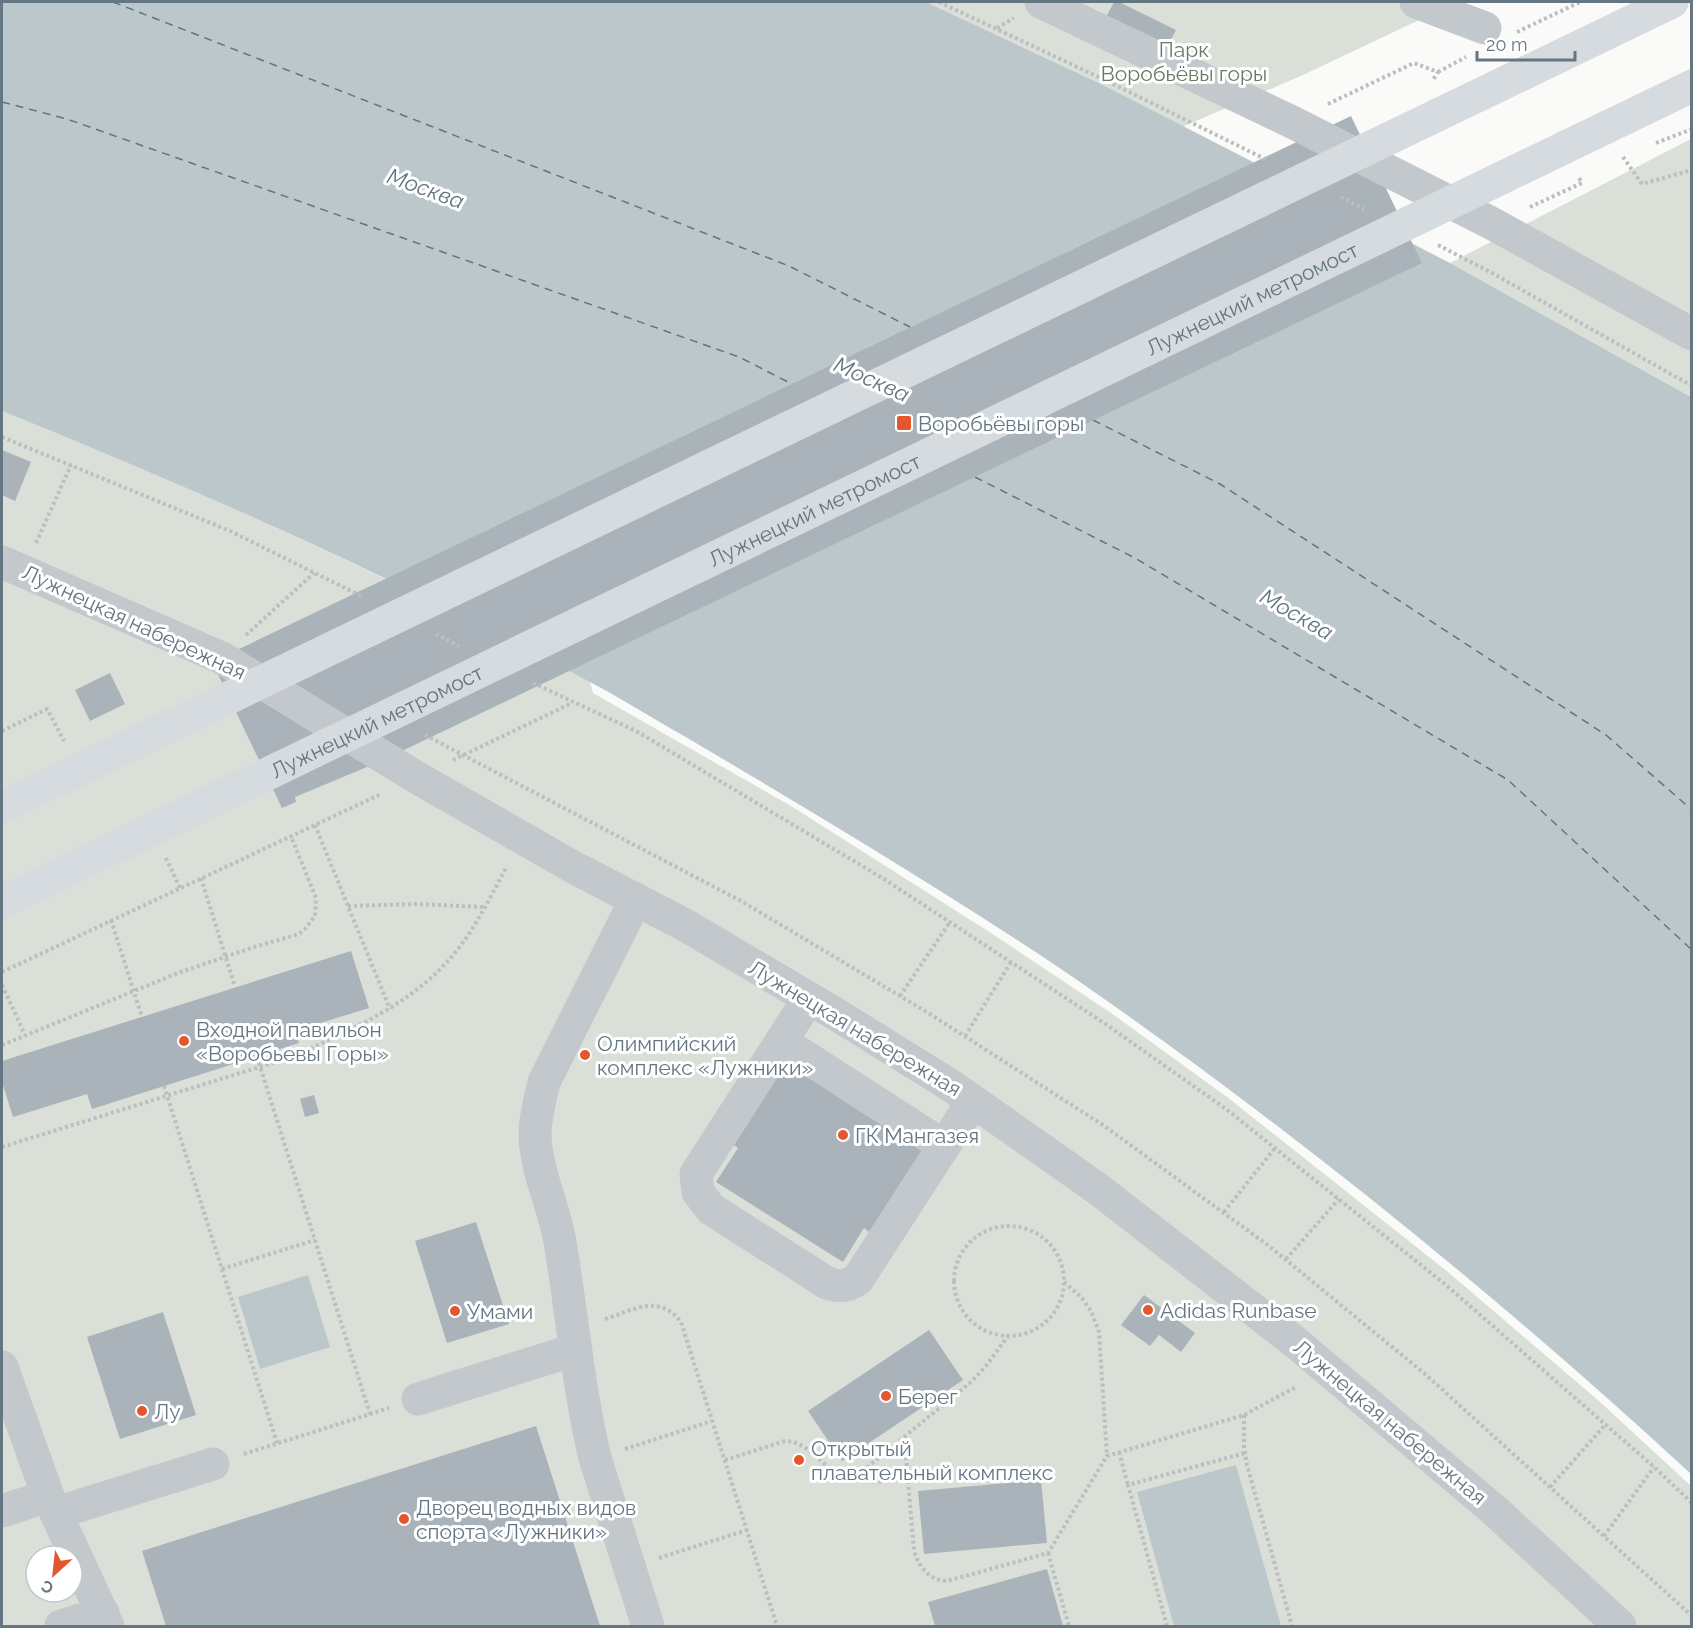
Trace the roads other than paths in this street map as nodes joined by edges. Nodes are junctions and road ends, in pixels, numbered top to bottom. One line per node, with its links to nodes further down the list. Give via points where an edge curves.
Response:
1 (1041, 2): 4 (street)
2 (1416, 2): 5 (street)
3 (1672, 2): 9 (main road)
4 (1081, 10): 7 (street, via 1493,224)
5 (1498, 31)
6 (1692, 86): 11 (main road, Лужнецкий метромост)
7 (1692, 334)
8 (11, 566): 10 (street, Лужнецкая набережная, via 222,658 522,839)
9 (2, 807)
10 (636, 899): 12 (street, Лужнецкая набережная); 16 (street, via 544,1082 536,1112 538,1157 560,1240)
11 (2, 902)
12 (809, 998): 13 (street); 14 (street, Лужнецкая набережная)
13 (781, 1041): 15 (street); 15 (street, via 696,1174 698,1192 711,1209 827,1283 848,1285 858,1279)
14 (973, 1101): 15 (street); 25 (street, Лужнецкая набережная, via 1098,1189 1303,1348 1494,1509)
15 (944, 1146)
16 (573, 1340): 18 (street); 24 (street, via 595,1458)
17 (2, 1366): 20 (street)
18 (418, 1399)
19 (213, 1464): 20 (street)
20 (52, 1504): 21 (street); 22 (street)
21 (2, 1511)
22 (106, 1620): 23 (street)
23 (61, 1626)
24 (648, 1626)
25 (1620, 1626)

